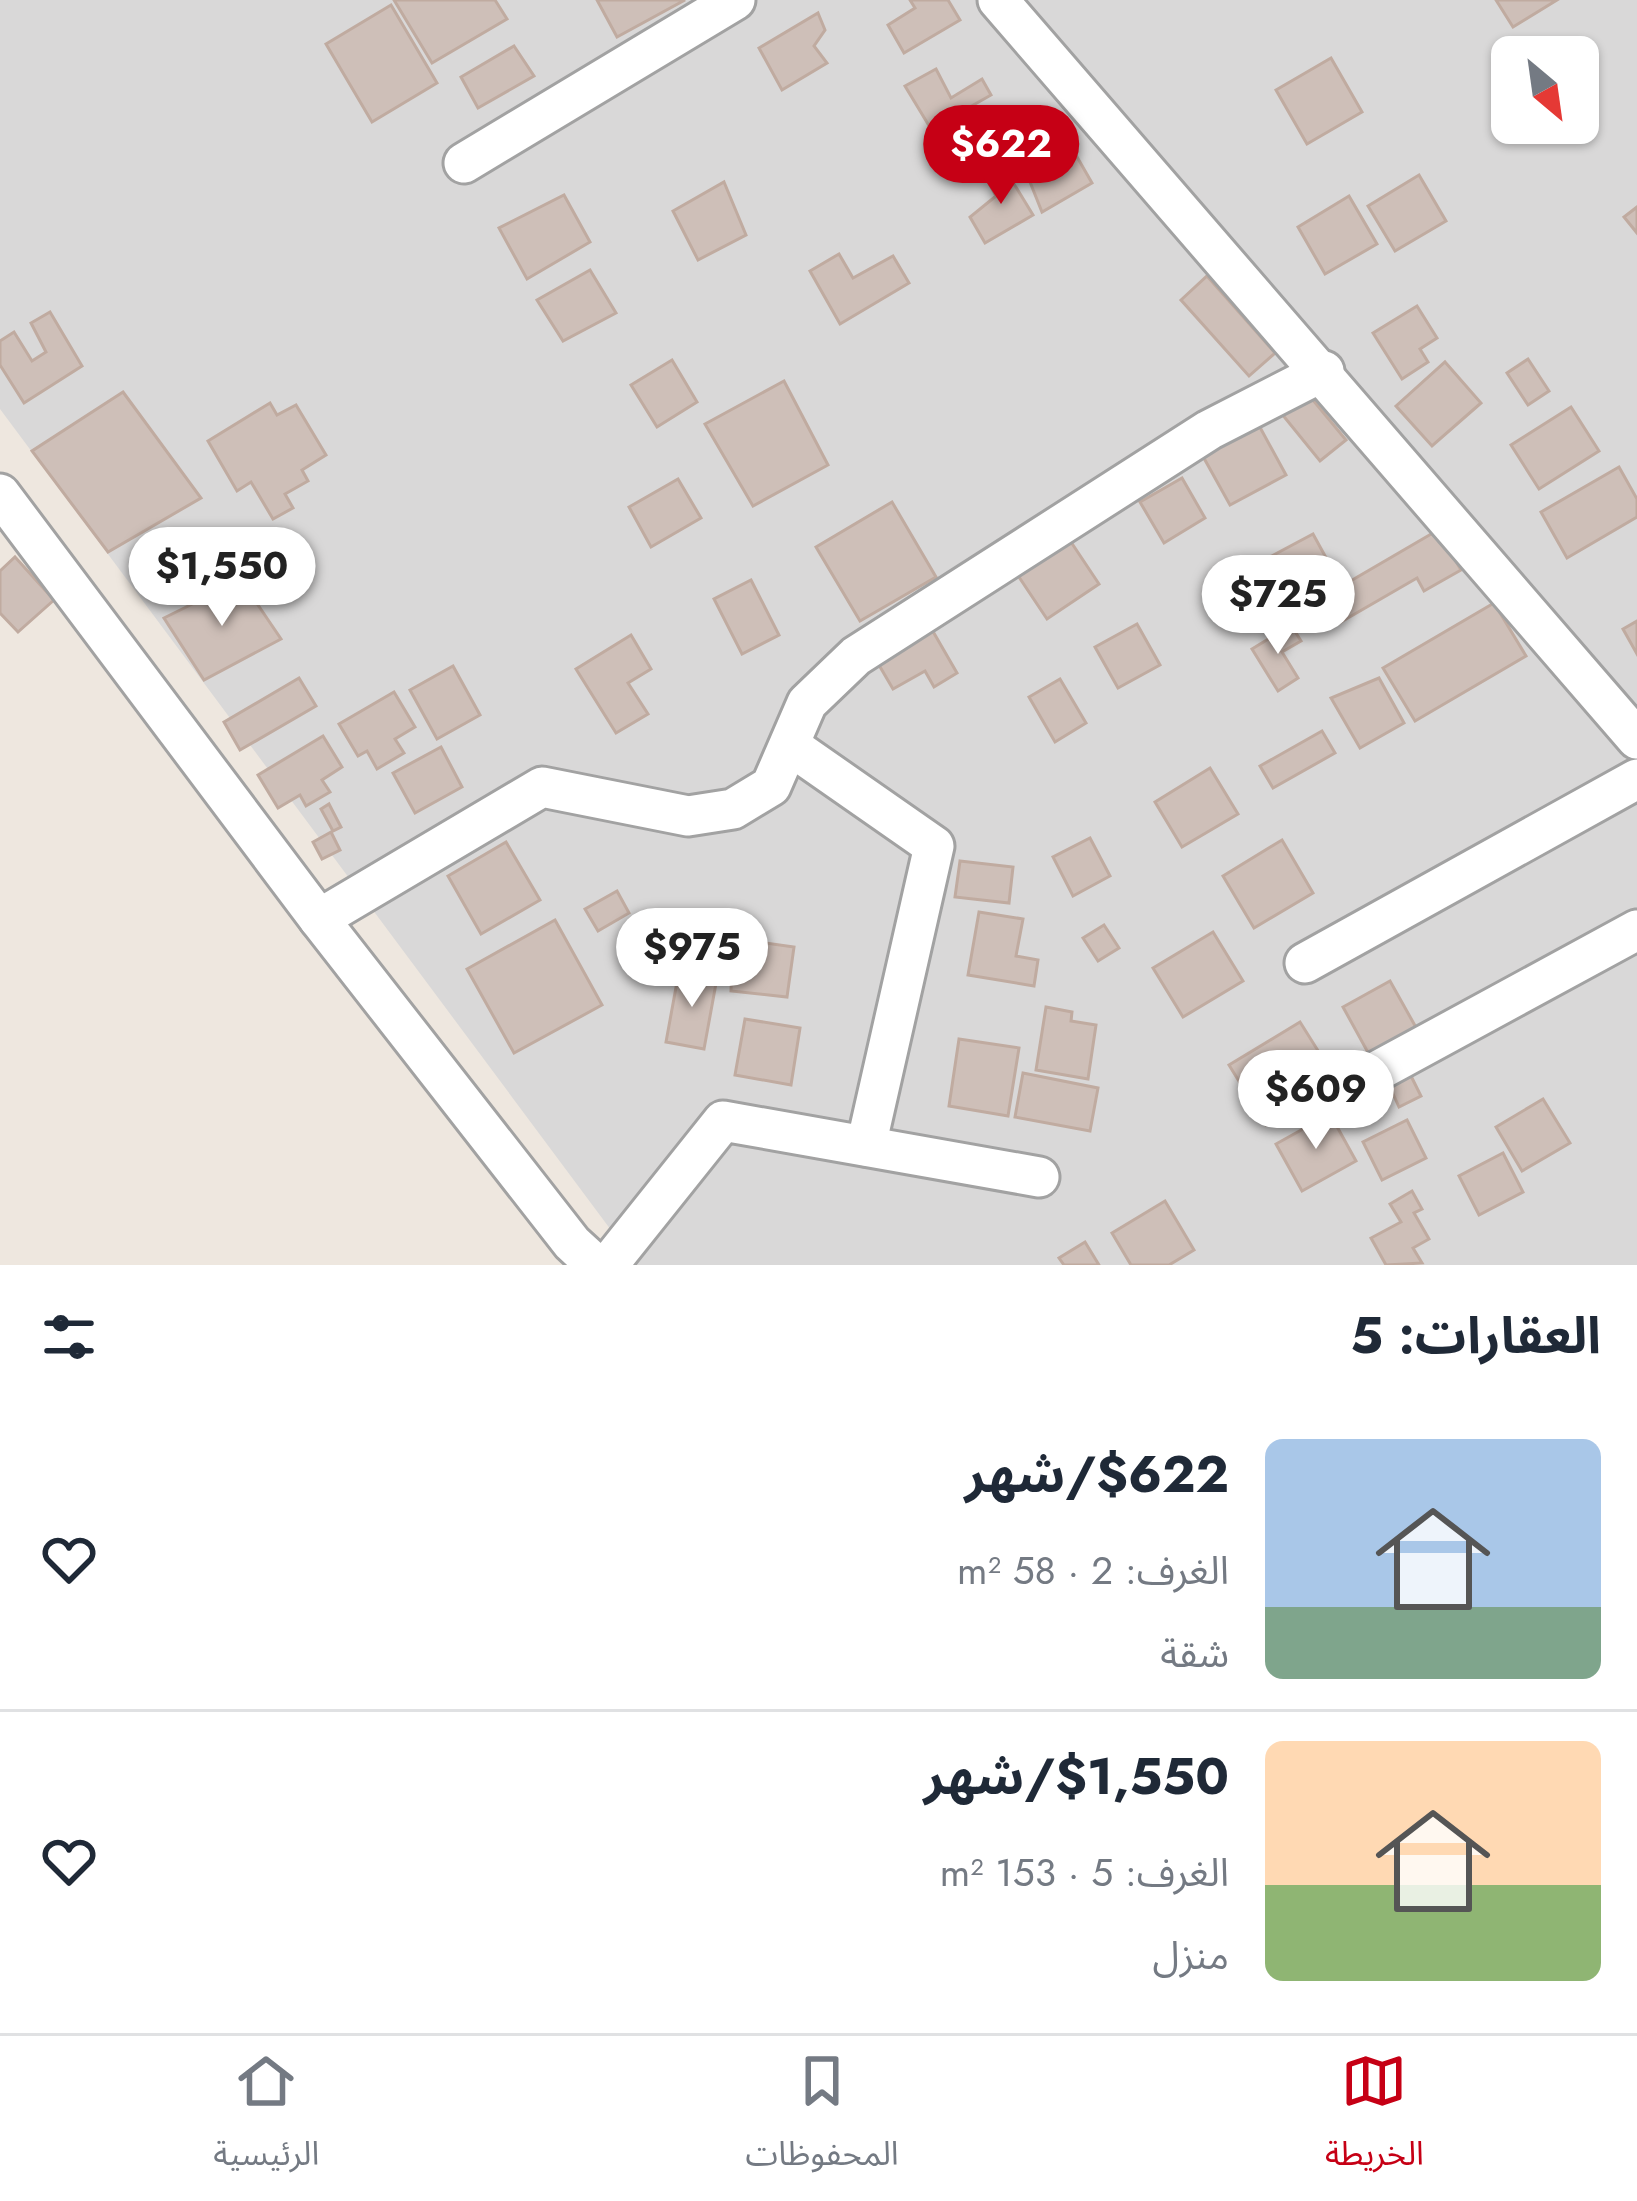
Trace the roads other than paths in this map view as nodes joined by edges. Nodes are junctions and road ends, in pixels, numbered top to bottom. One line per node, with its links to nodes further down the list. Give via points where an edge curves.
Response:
1 (735, 0): 3 (street)
2 (998, 0): 4 (street)
3 (464, 163)
4 (1324, 371): 6 (street); 7 (street, via 1209,430 856,656 807,703)
5 (0, 494): 9 (street)
6 (1637, 739)
7 (792, 747): 9 (street, via 771,785 733,809 688,816 542,787); 13 (street, via 934,845)
8 (1637, 779): 11 (street)
9 (319, 920): 15 (street)
10 (1637, 930): 12 (street)
11 (1305, 963)
12 (1359, 1081)
13 (866, 1146): 14 (street); 16 (street, via 723,1121)
14 (1039, 1177)
15 (596, 1265)
16 (608, 1265)

